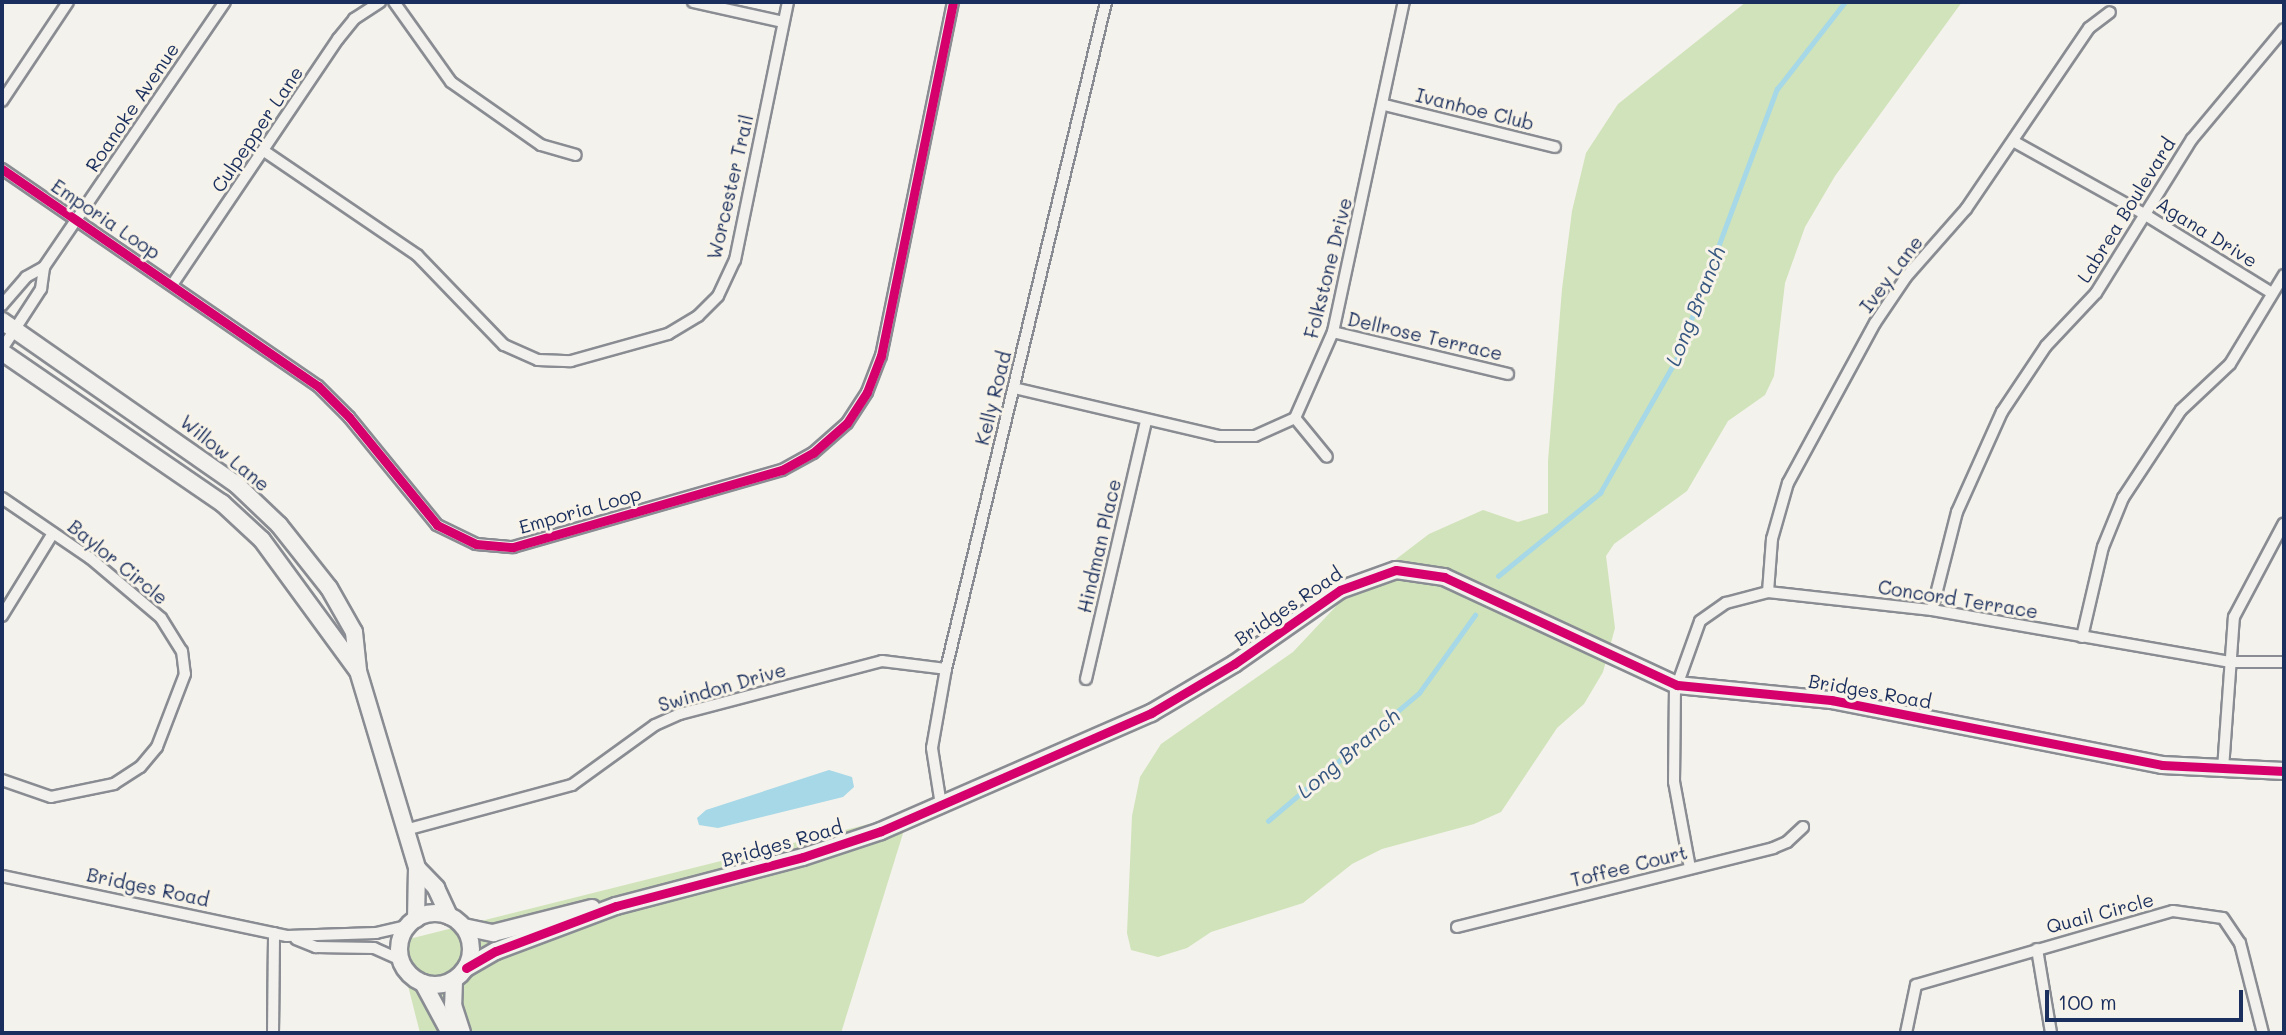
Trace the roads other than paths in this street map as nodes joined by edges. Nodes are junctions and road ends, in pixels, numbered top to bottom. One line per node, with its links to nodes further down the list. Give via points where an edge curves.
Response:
1 (68, 2): 13 (street)
2 (225, 2): 21 (street, Roanoke Avenue)
3 (380, 2): 17 (street, Culpepper Lane, via 354,19 338,39)
4 (394, 2): 18 (street, via 451,82 541,145)
5 (693, 2): 11 (street)
6 (788, 2): 11 (street, Worcester Trail)
7 (953, 2): 24 (street, Emporia Loop, via 876,373 856,411 837,433 782,470 523,545 476,544 451,534 425,514 349,417 318,386)
8 (1106, 2): 31 (street, Kelly Road)
9 (1404, 2): 14 (street, Folkstone Drive)
10 (2110, 12): 15 (street, Ivey Lane, via 2089,28)
11 (783, 22): 17 (street, Worcester Trail, via 735,260 718,296 698,316 668,334 571,361 538,360 504,345 417,255)
12 (2284, 29): 20 (street, Labrea Boulevard, via 2192,139)
13 (2, 101)
14 (1385, 105): 16 (street, Ivanhoe Club); 28 (street, Folkstone Drive)
15 (2013, 141): 20 (street, Agana Drive); 38 (street, Ivey Lane, via 1966,209 1906,277 1882,312 1788,482 1772,539)
16 (1555, 147)
17 (264, 151): 24 (street, Culpepper Lane)
18 (576, 155)
19 (2, 169): 21 (street, Emporia Loop)
20 (2144, 214): 25 (street, Agana Drive); 39 (street, Labrea Boulevard, via 2096,293 2046,346 2003,412 1957,512)
21 (77, 220): 22 (street, Roanoke Avenue); 24 (street, Emporia Loop)
22 (44, 267): 26 (street, Roanoke Avenue, via 26,277); 27 (street, Roanoke Avenue, via 41,289)
23 (2284, 275): 25 (street)
24 (172, 285)
25 (2272, 293): 41 (street, via 2230,364 2181,410 2123,498 2103,547)
26 (2, 305)
27 (8, 326): 29 (street, Roanoke Avenue); 45 (street, Willow Lane, via 172,436 279,525 329,588 354,632)
28 (1334, 332): 30 (street, Dellrose Terrace); 32 (street, Folkstone Drive)
29 (2, 351): 45 (street, Willow Lane, via 222,503 270,550)
30 (1508, 374)
31 (1014, 388): 33 (street); 44 (street, Kelly Road)
32 (1295, 418): 33 (street, via 1255,436 1218,436); 34 (street)
33 (1146, 421): 46 (street, Hindman Place)
34 (1327, 457)
35 (2, 498): 37 (street, Baylor Circle)
36 (2284, 523): 42 (street, via 2234,617)
37 (53, 533): 40 (street); 50 (street, Baylor Circle, via 161,618 182,651 183,689 157,747 140,767 114,784 51,797)
38 (1768, 592): 39 (street, Concord Terrace); 47 (street, Concord Terrace, via 1726,603 1700,621)
39 (1932, 610): 41 (street, Concord Terrace)
40 (2, 616)
41 (2082, 637): 42 (street, Concord Terrace)
42 (2229, 662): 43 (street, Concord Terrace); 48 (street)
43 (2284, 662)
44 (946, 669): 51 (street, Kelly Road, via 932,748); 53 (street, Swindon Drive, via 882,661 680,714 655,725 572,785)
45 (358, 671): 53 (street, Willow Lane)
46 (1086, 679)
47 (1677, 685): 48 (street, Bridges Road, via 1831,700 2162,765); 51 (street, Bridges Road, via 1444,577 1411,570 1382,572 1340,590 1234,664 1151,713); 54 (street, Concord Terrace, via 1674,782)
48 (2223, 769): 49 (street, Bridges Road)
49 (2284, 771)
50 (2, 779)
51 (942, 805): 57 (street, Bridges Road, via 803,857)
52 (1803, 827): 54 (street, Toffee Court, via 1780,845)
53 (405, 830): 55 (street, Willow Lane)
54 (1690, 868): 61 (street, Toffee Court)
55 (417, 869): 58 (street, Willow Lane, via 436,888); 59 (street, Willow Lane)
56 (2, 876): 62 (street, Bridges Road)
57 (615, 906): 60 (street, Bridges Road, via 582,909 493,933); 66 (street, Bridges Road, via 496,951)
58 (449, 916): 59 (street, via 432,913); 60 (street)
59 (411, 923): 63 (street, Bridges Road, via 376,933); 65 (street, via 399,943)
60 (464, 927): 66 (street, via 472,950)
61 (1457, 927)
62 (274, 933): 63 (street, Bridges Road); 69 (street)
63 (287, 936): 65 (street, Bridges Road, via 316,947 374,948)
64 (2037, 948): 72 (street, Quail Circle, via 1916,985); 73 (street); 74 (street, Quail Circle, via 2174,911 2223,918 2240,943)
65 (401, 960): 68 (street, via 409,975)
66 (466, 968): 67 (street)
67 (454, 981): 68 (street); 71 (street, via 453,1005)
68 (423, 983): 70 (street)
69 (273, 1033)
70 (450, 1033)
71 (462, 1033)
72 (1906, 1033)
73 (2051, 1033)
74 (2263, 1033)

